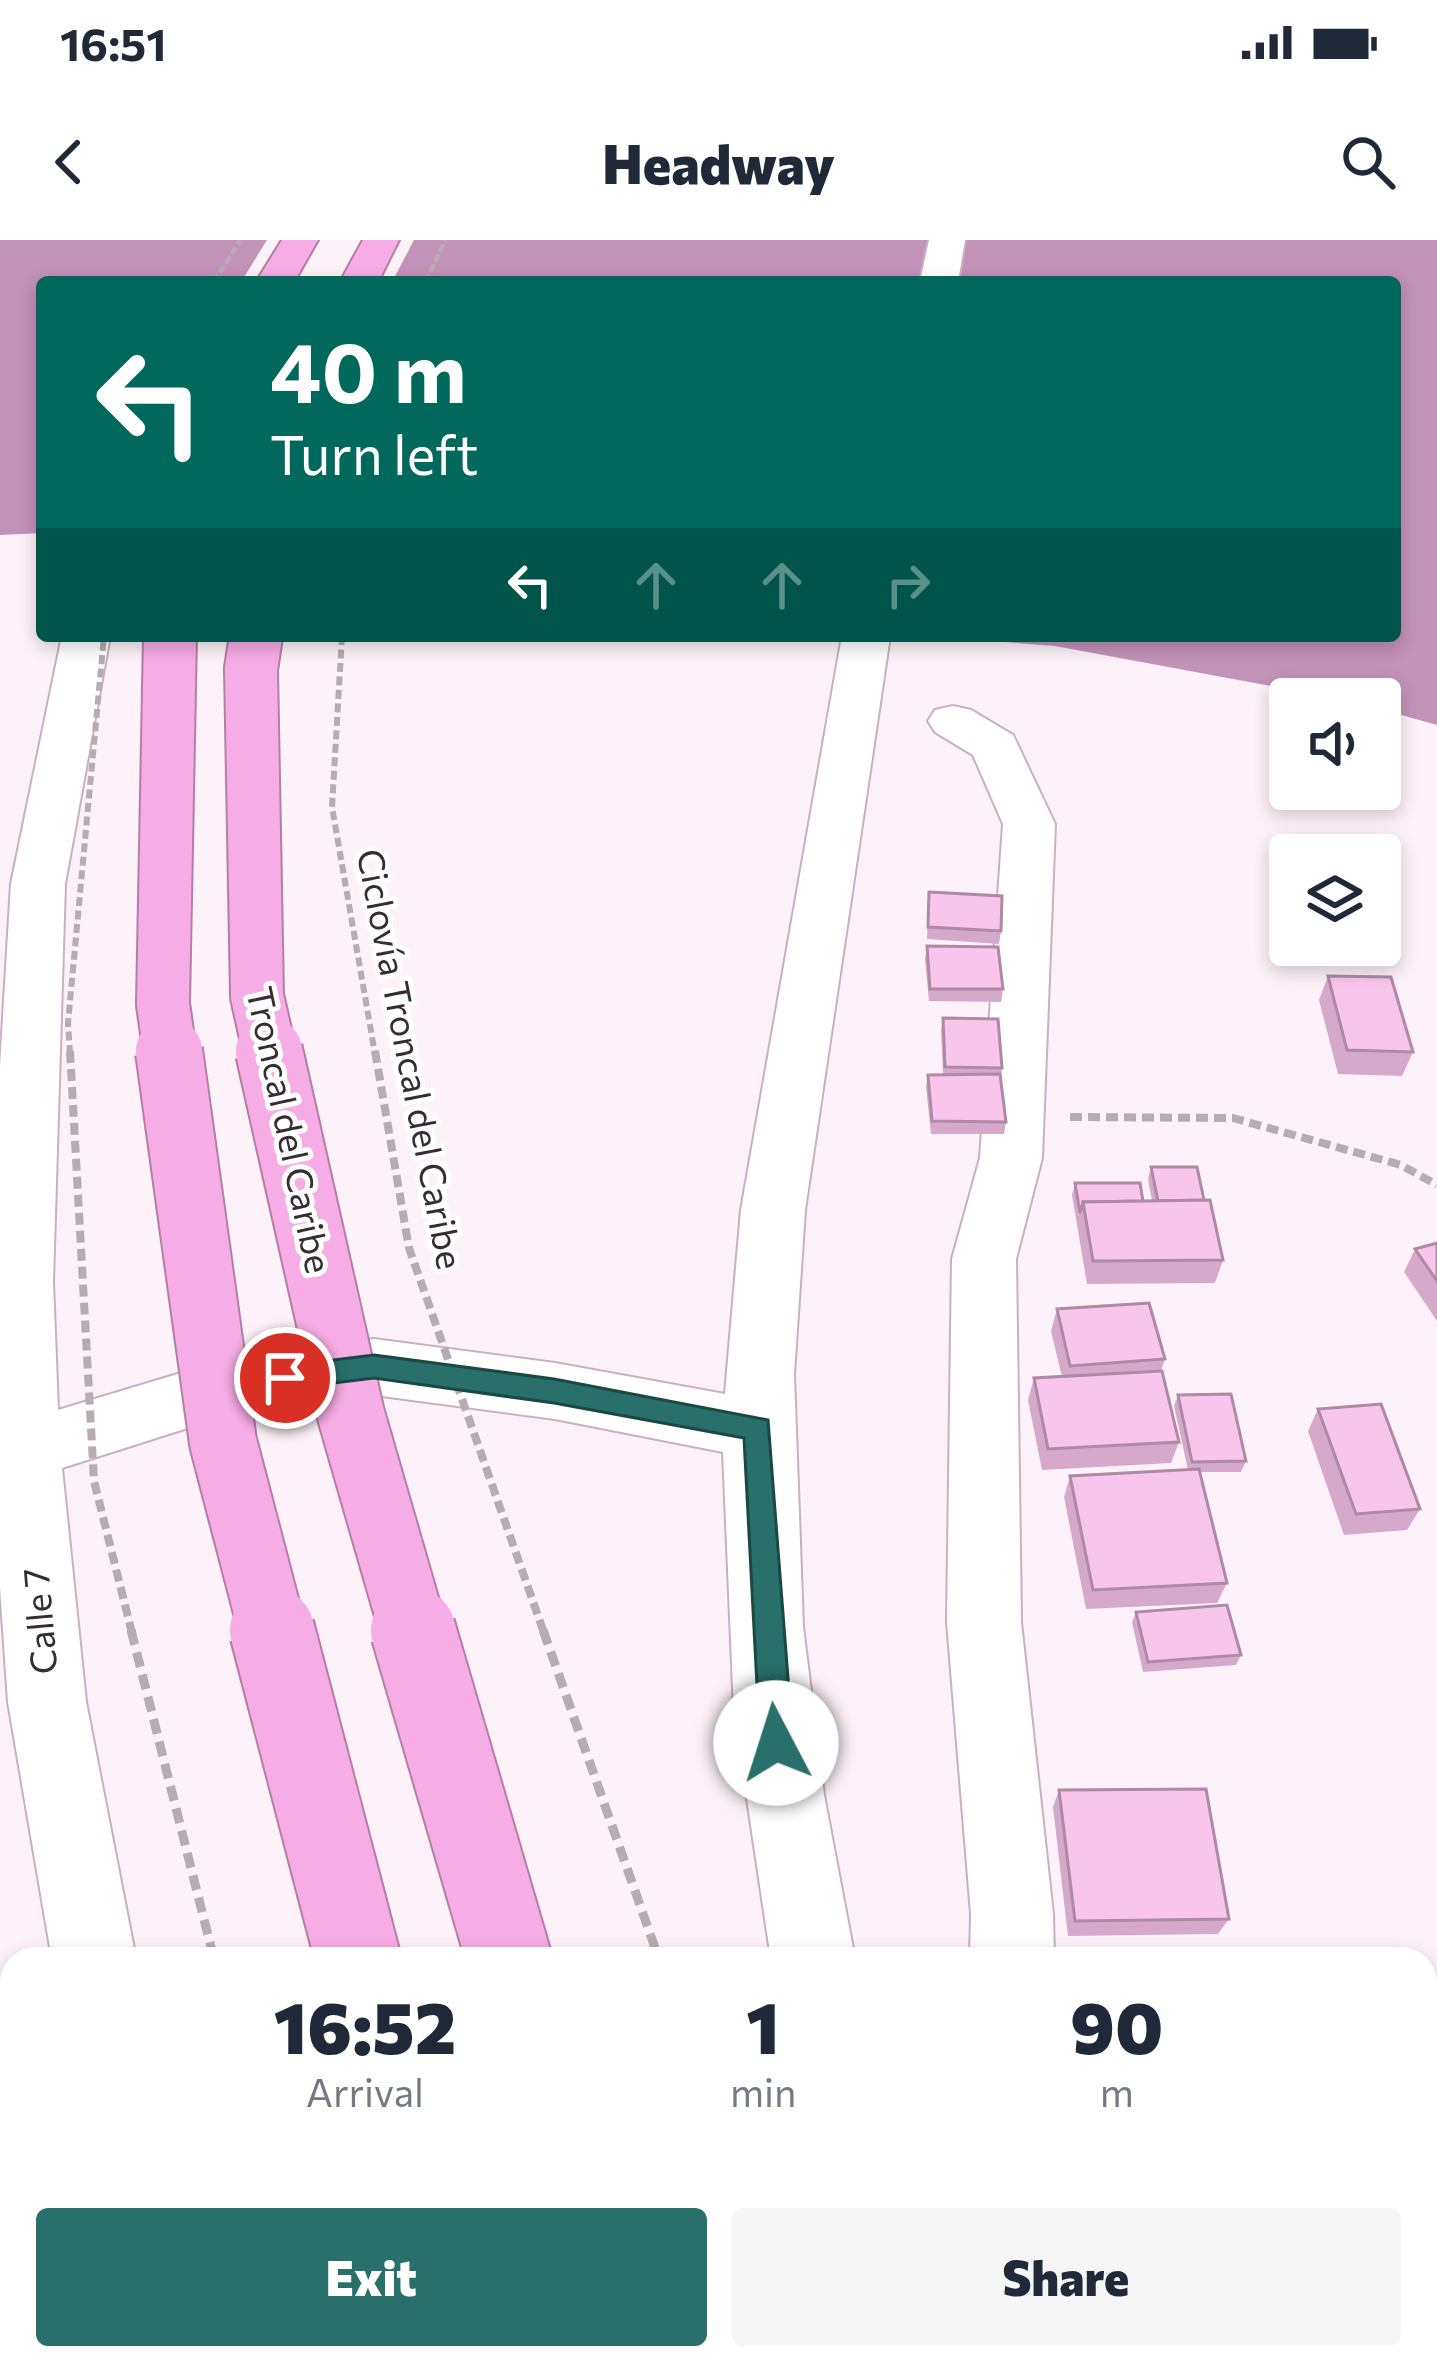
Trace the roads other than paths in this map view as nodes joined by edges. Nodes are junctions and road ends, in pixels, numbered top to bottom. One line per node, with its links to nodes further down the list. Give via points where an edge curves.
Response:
1 (300, 240): 4 (highway)
2 (381, 240): 5 (highway)
3 (947, 240): 6 (street)
4 (279, 276)
5 (362, 276)
6 (940, 276)
7 (85, 642): 13 (street, Calle 7, via 38,884 20,1282)
8 (170, 642): 16 (highway, bridge, via 163,1004 219,1419)
9 (255, 642): 17 (highway, Troncal del Caribe, bridge, via 256,996 351,1414)
10 (865, 642): 12 (street, via 834,795 764,1287)
11 (953, 721): 19 (street, via 995,746 1029,824 1011,1158 984,1259 985,1622)
12 (758, 1429): 13 (street, via 374,1366 241,1383); 18 (street, via 772,1707)
13 (25, 1450): 14 (street, Calle 7)
14 (23, 1702): 15 (street, Calle 7)
15 (91, 1947)
16 (355, 1947)
17 (506, 1947)
18 (810, 1947)
19 (1012, 1947)

